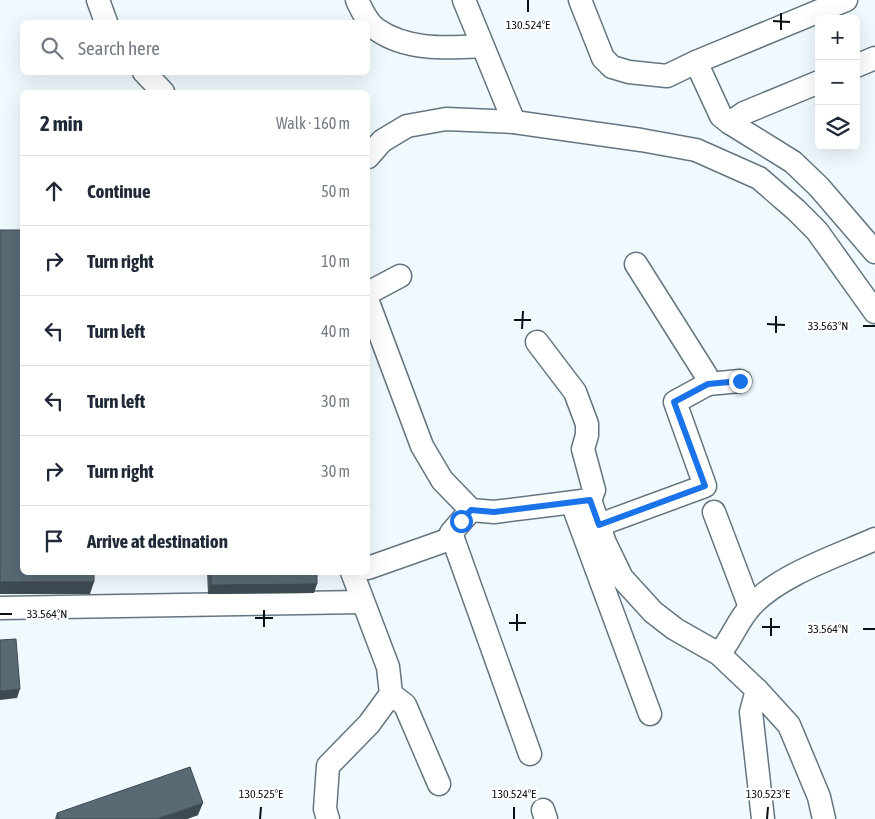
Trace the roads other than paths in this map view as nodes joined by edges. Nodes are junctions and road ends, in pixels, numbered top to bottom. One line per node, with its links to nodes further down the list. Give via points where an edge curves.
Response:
1 (98, 0): 7 (street)
2 (357, 0): 9 (street)
3 (464, 0): 10 (street)
4 (580, 0): 12 (street, via 603,58 612,67 667,76)
5 (846, 0): 6 (street)
6 (802, 9): 12 (street)
7 (105, 20)
8 (370, 20): 10 (street, via 375,28 396,40 422,46)
9 (370, 20)
10 (482, 46): 17 (street)
11 (875, 58): 13 (street)
12 (696, 62): 18 (street, via 721,116)
13 (860, 64)
14 (147, 75): 16 (street)
15 (815, 84): 18 (street, via 744,113)
16 (162, 90)
17 (514, 122): 19 (street, via 446,119 406,126 382,141); 25 (street, via 696,150 759,178 817,231)
18 (730, 123): 20 (street, via 793,162)
19 (370, 154)
20 (875, 252)
21 (636, 264): 28 (street, via 706,375)
22 (400, 276): 23 (street)
23 (370, 292)
24 (370, 307): 30 (street, via 422,446 442,480)
25 (875, 312)
26 (537, 342): 29 (street, via 574,392 587,424 583,449 594,490)
27 (740, 381): 28 (street)
28 (708, 384): 32 (street, via 674,402 705,486)
29 (581, 502): 30 (street, via 494,512); 32 (street); 43 (street)
30 (471, 510): 33 (street, via 451,532)
31 (714, 512): 38 (street)
32 (599, 525): 40 (street, via 622,578 653,612 675,629)
33 (453, 538): 35 (street); 44 (street)
34 (875, 539): 38 (street, via 796,574 772,588)
35 (370, 567)
36 (358, 575): 37 (street)
37 (362, 602): 39 (street); 42 (street, via 388,667)
38 (750, 607): 40 (street)
39 (0, 608)
40 (719, 654): 41 (street)
41 (757, 690): 47 (street, via 751,712); 48 (street, via 789,725 819,797)
42 (391, 694): 45 (street, via 404,705); 46 (street, via 369,724 328,766 325,809)
43 (650, 714)
44 (530, 754)
45 (439, 784)
46 (328, 819)
47 (763, 819)
48 (824, 819)

